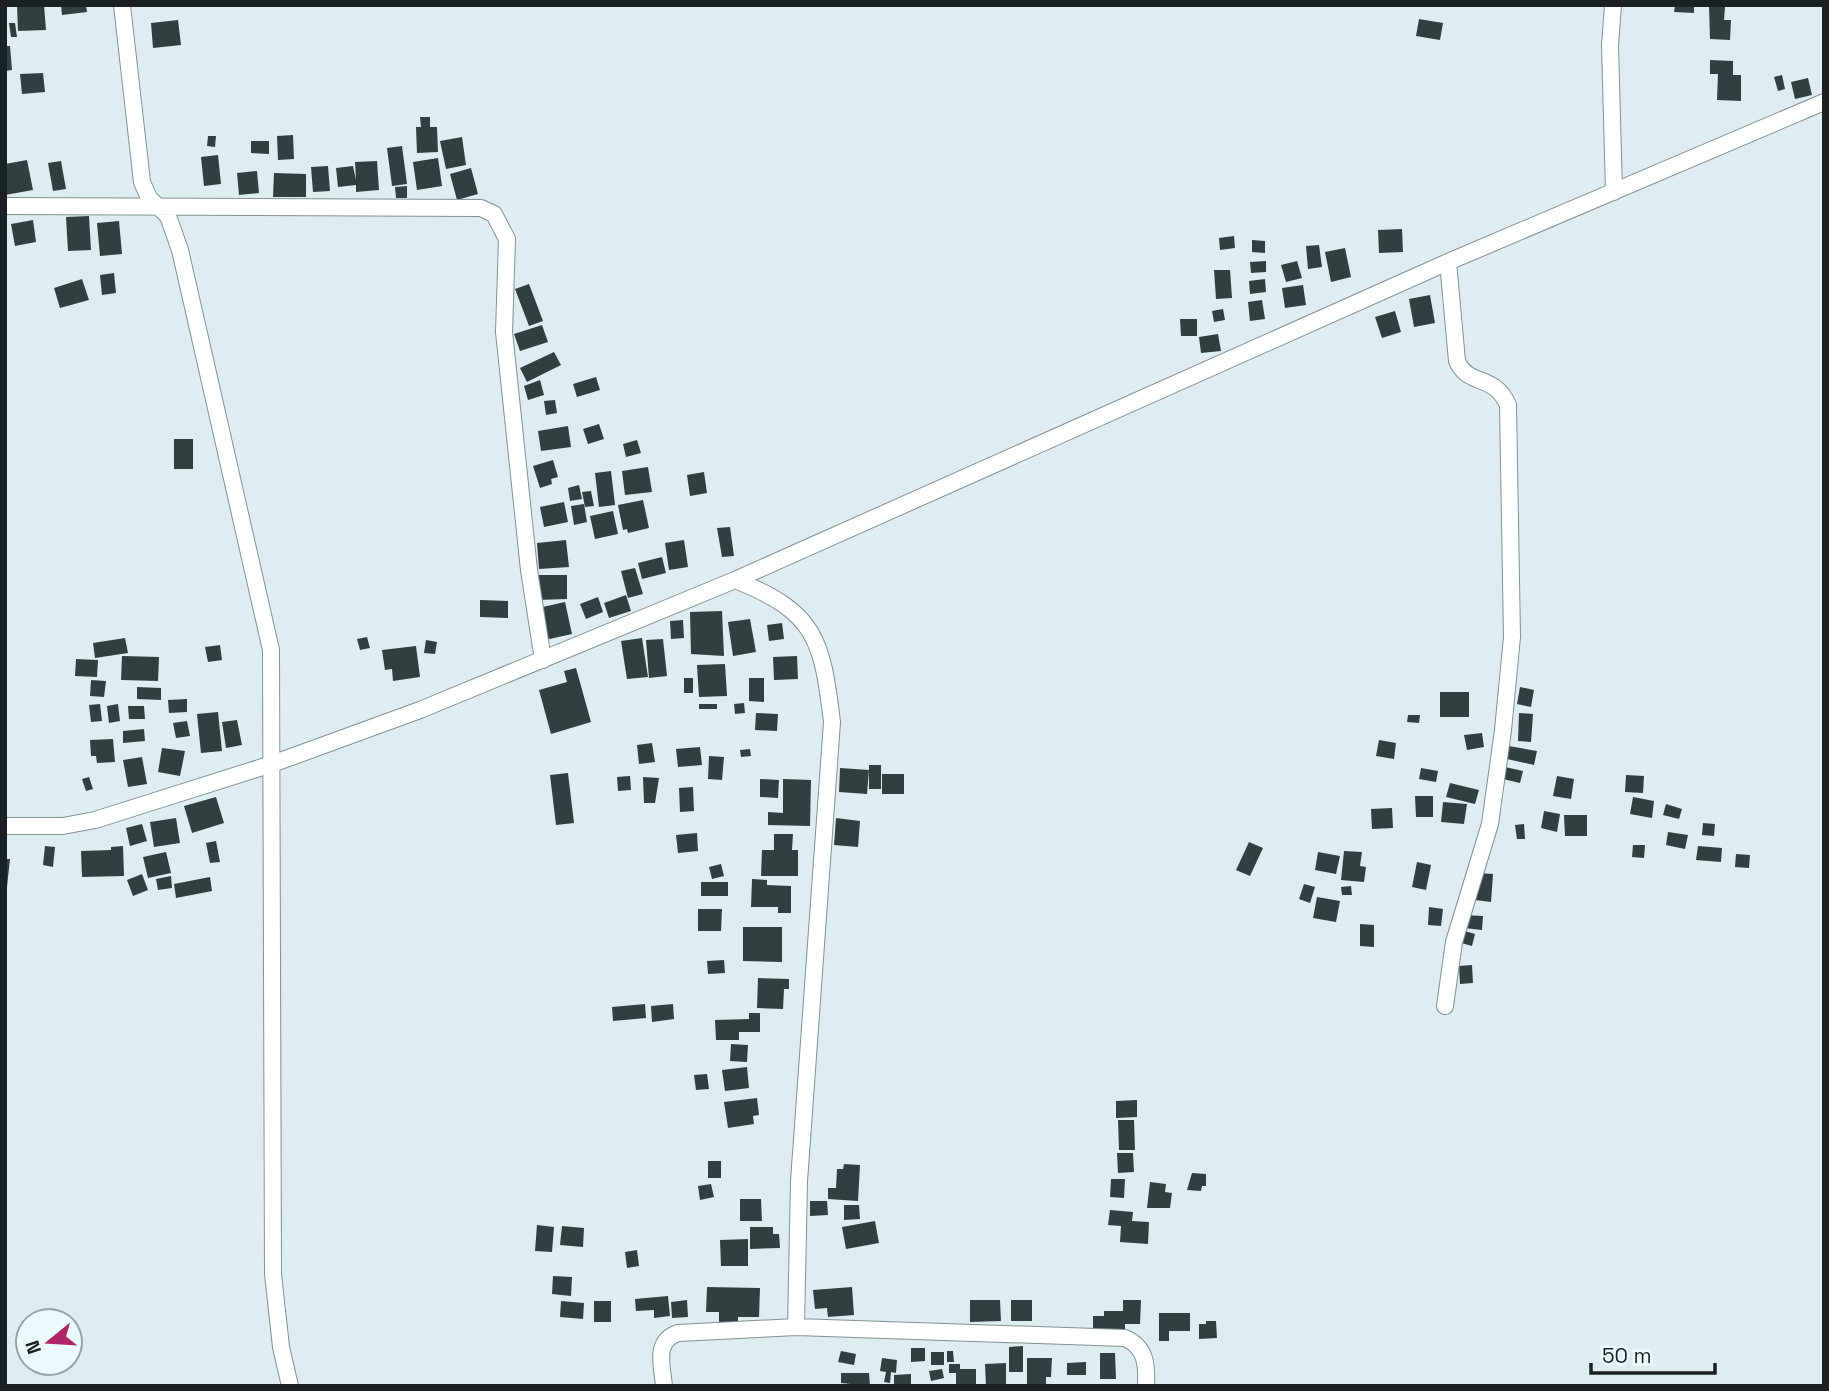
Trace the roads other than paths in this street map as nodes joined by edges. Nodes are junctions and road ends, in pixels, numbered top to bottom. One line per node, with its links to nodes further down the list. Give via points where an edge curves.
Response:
1 (122, 5): 6 (street, via 142,182 149,198)
2 (1613, 5): 4 (street)
3 (1824, 102): 4 (street)
4 (1614, 192): 7 (street)
5 (5, 206): 6 (street)
6 (160, 206): 9 (street, via 481,208 494,214 507,239 505,343); 10 (street, via 180,250 266,623 271,650)
7 (1448, 262): 8 (street); 12 (street, via 1457,361 1465,374 1495,385 1508,405 1512,637 1490,824 1454,942)
8 (735, 580): 9 (street); 13 (street, via 788,604 802,619 821,656 832,722 799,1181)
9 (543, 660): 10 (street)
10 (272, 764): 11 (street, via 95,820 63,827); 14 (street, via 272,1251 276,1312)
11 (5, 826)
12 (1445, 1006)
13 (796, 1327): 15 (street, via 668,1336 661,1346); 16 (street, via 1125,1338 1136,1342 1143,1353)
14 (290, 1386)
15 (664, 1386)
16 (1146, 1386)

